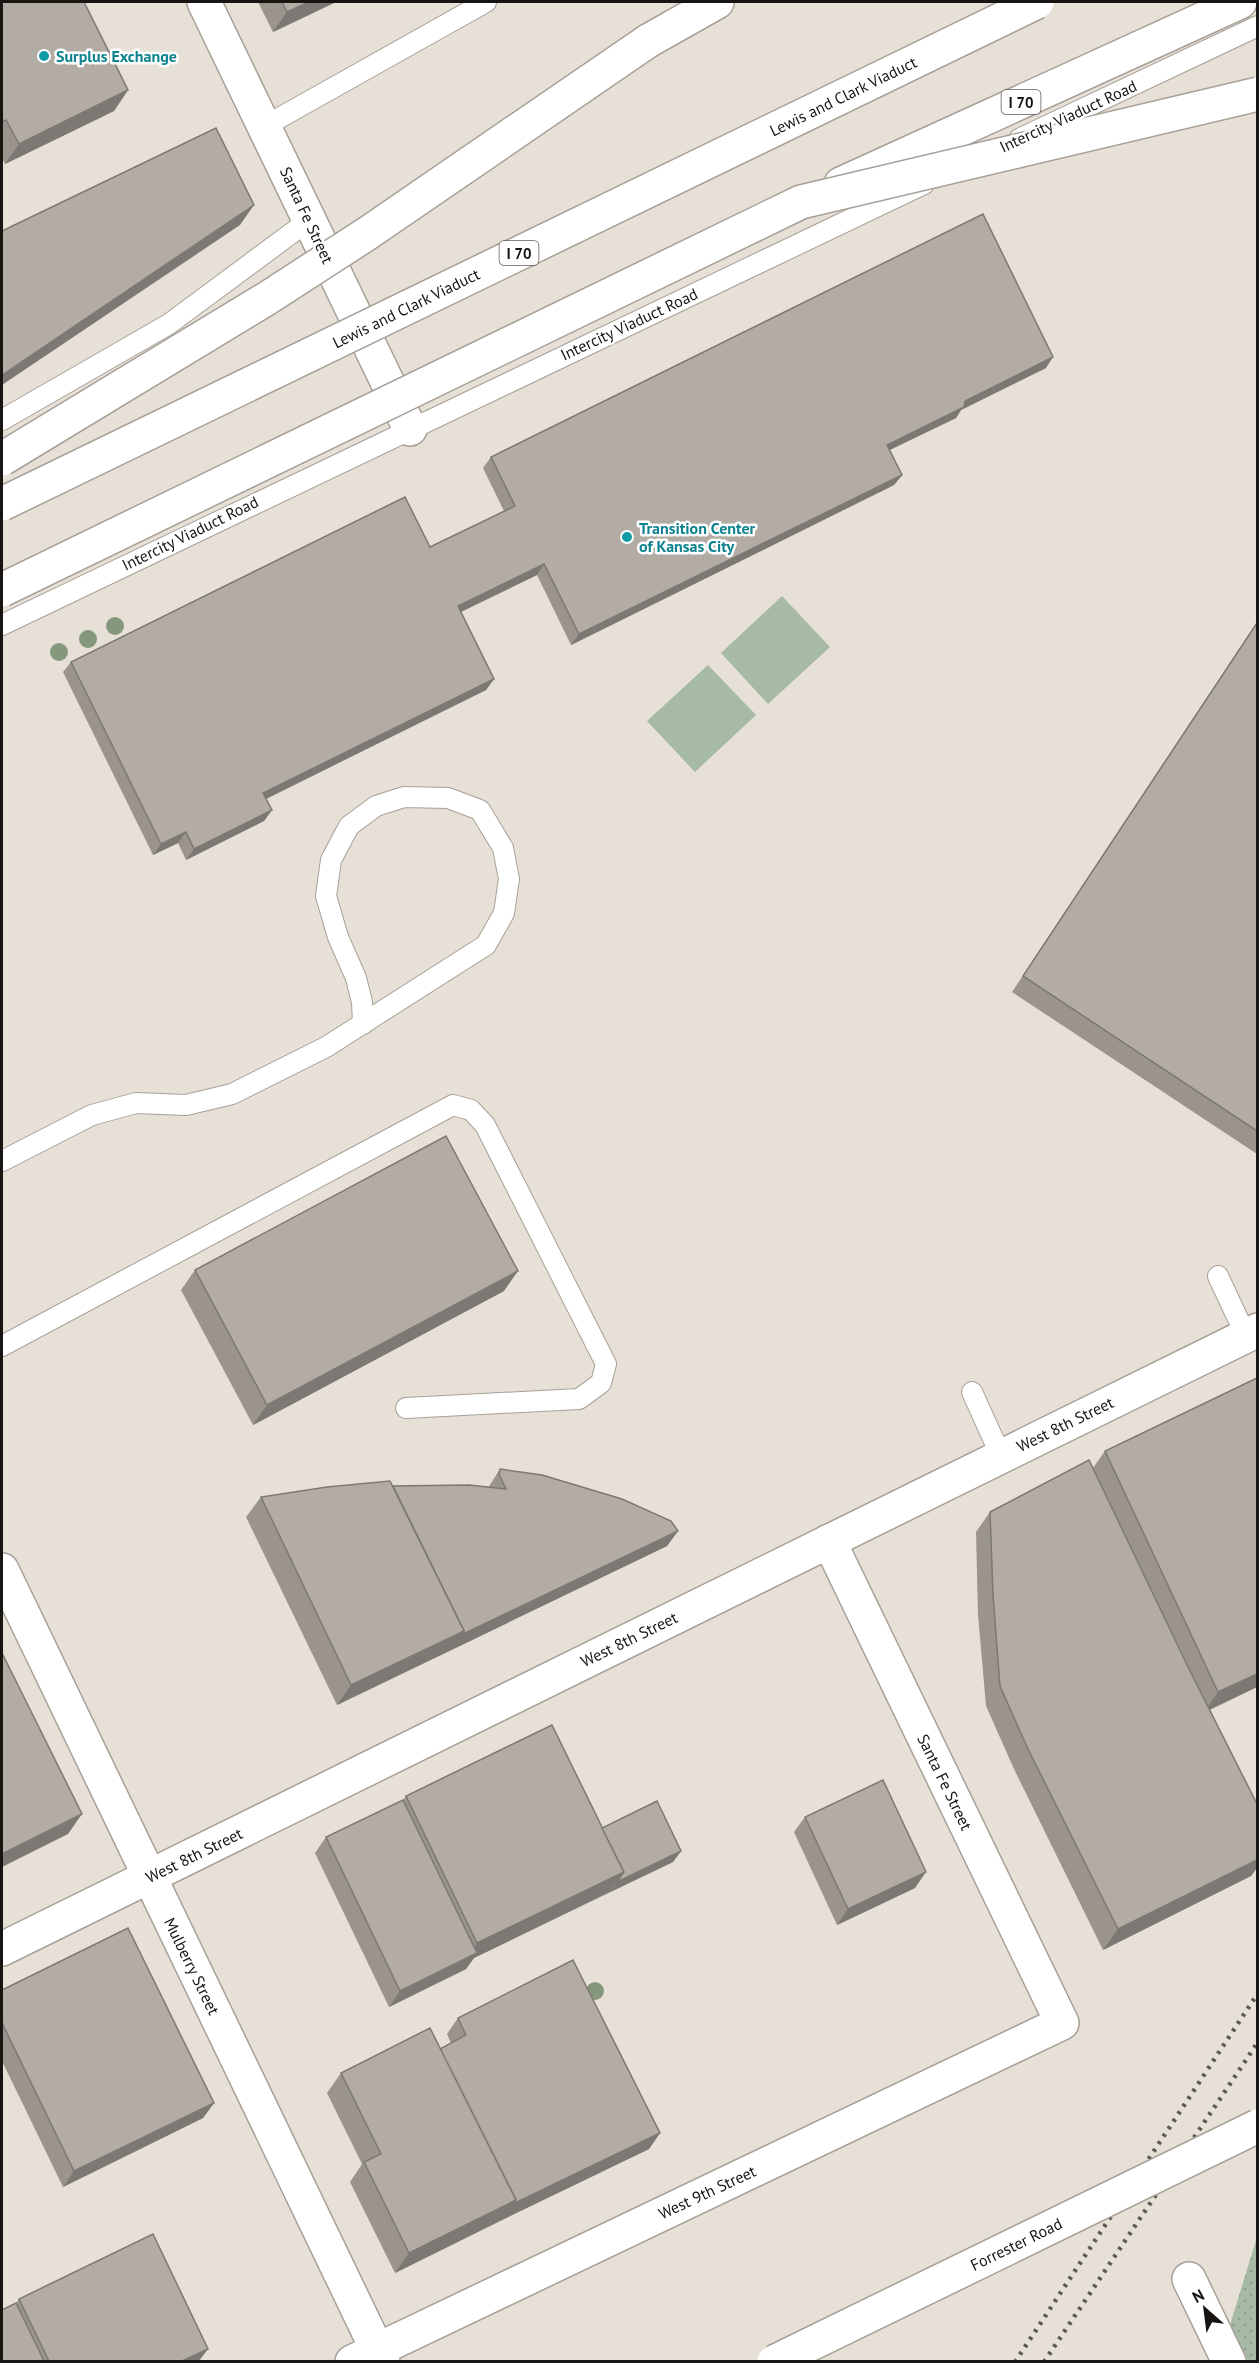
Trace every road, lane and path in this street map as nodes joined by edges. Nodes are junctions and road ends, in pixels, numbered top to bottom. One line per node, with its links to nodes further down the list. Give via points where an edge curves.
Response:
1 (204, 2): 8 (main road, Santa Fe Street)
2 (486, 2): 8 (lane)
3 (717, 2): 13 (main road, bridge, via 648,41 266,299)
4 (1037, 2): 14 (main road, Lewis and Clark Viaduct / I 70, bridge)
5 (1240, 2): 9 (main road, I 70, bridge)
6 (1257, 26): 12 (lane, Intercity Viaduct Road)
7 (1257, 94): 9 (main road, bridge)
8 (265, 126): 10 (main road, Santa Fe Street)
9 (801, 202): 15 (main road, I 70, bridge)
10 (308, 221): 11 (lane, via 169,324); 12 (main road, Santa Fe Street)
11 (2, 420)
12 (410, 429): 16 (lane, Intercity Viaduct Road)
13 (2, 459)
14 (2, 504)
15 (2, 590)
16 (2, 625)
17 (363, 1024): 17 (lane, via 486,945 504,913 509,879 503,848 480,810 448,798 404,797 376,806 350,826 335,852 326,896 356,978); 18 (lane, via 232,1094 186,1105 136,1103 92,1115)
18 (2, 1161)
19 (1218, 1276): 20 (lane)
20 (1252, 1333): 24 (main road, West 8th Street)
21 (2, 1346): 23 (lane, via 453,1105 471,1110 485,1125 606,1364 601,1383 579,1399)
22 (972, 1392): 24 (lane)
23 (406, 1408)
24 (1001, 1456): 25 (main road, West 8th Street)
25 (829, 1541): 27 (main road, West 8th Street); 29 (main road, Santa Fe Street)
26 (2, 1570): 27 (main road, Mulberry Street)
27 (149, 1877): 28 (main road, West 8th Street); 32 (main road, Mulberry Street)
28 (2, 1949)
29 (1062, 2023): 32 (main road, West 9th Street)
30 (1257, 2126): 33 (main road, Forrester Road, bridge)
31 (1189, 2279): 34 (main road)
32 (371, 2357)
33 (774, 2361)
34 (1229, 2361)

